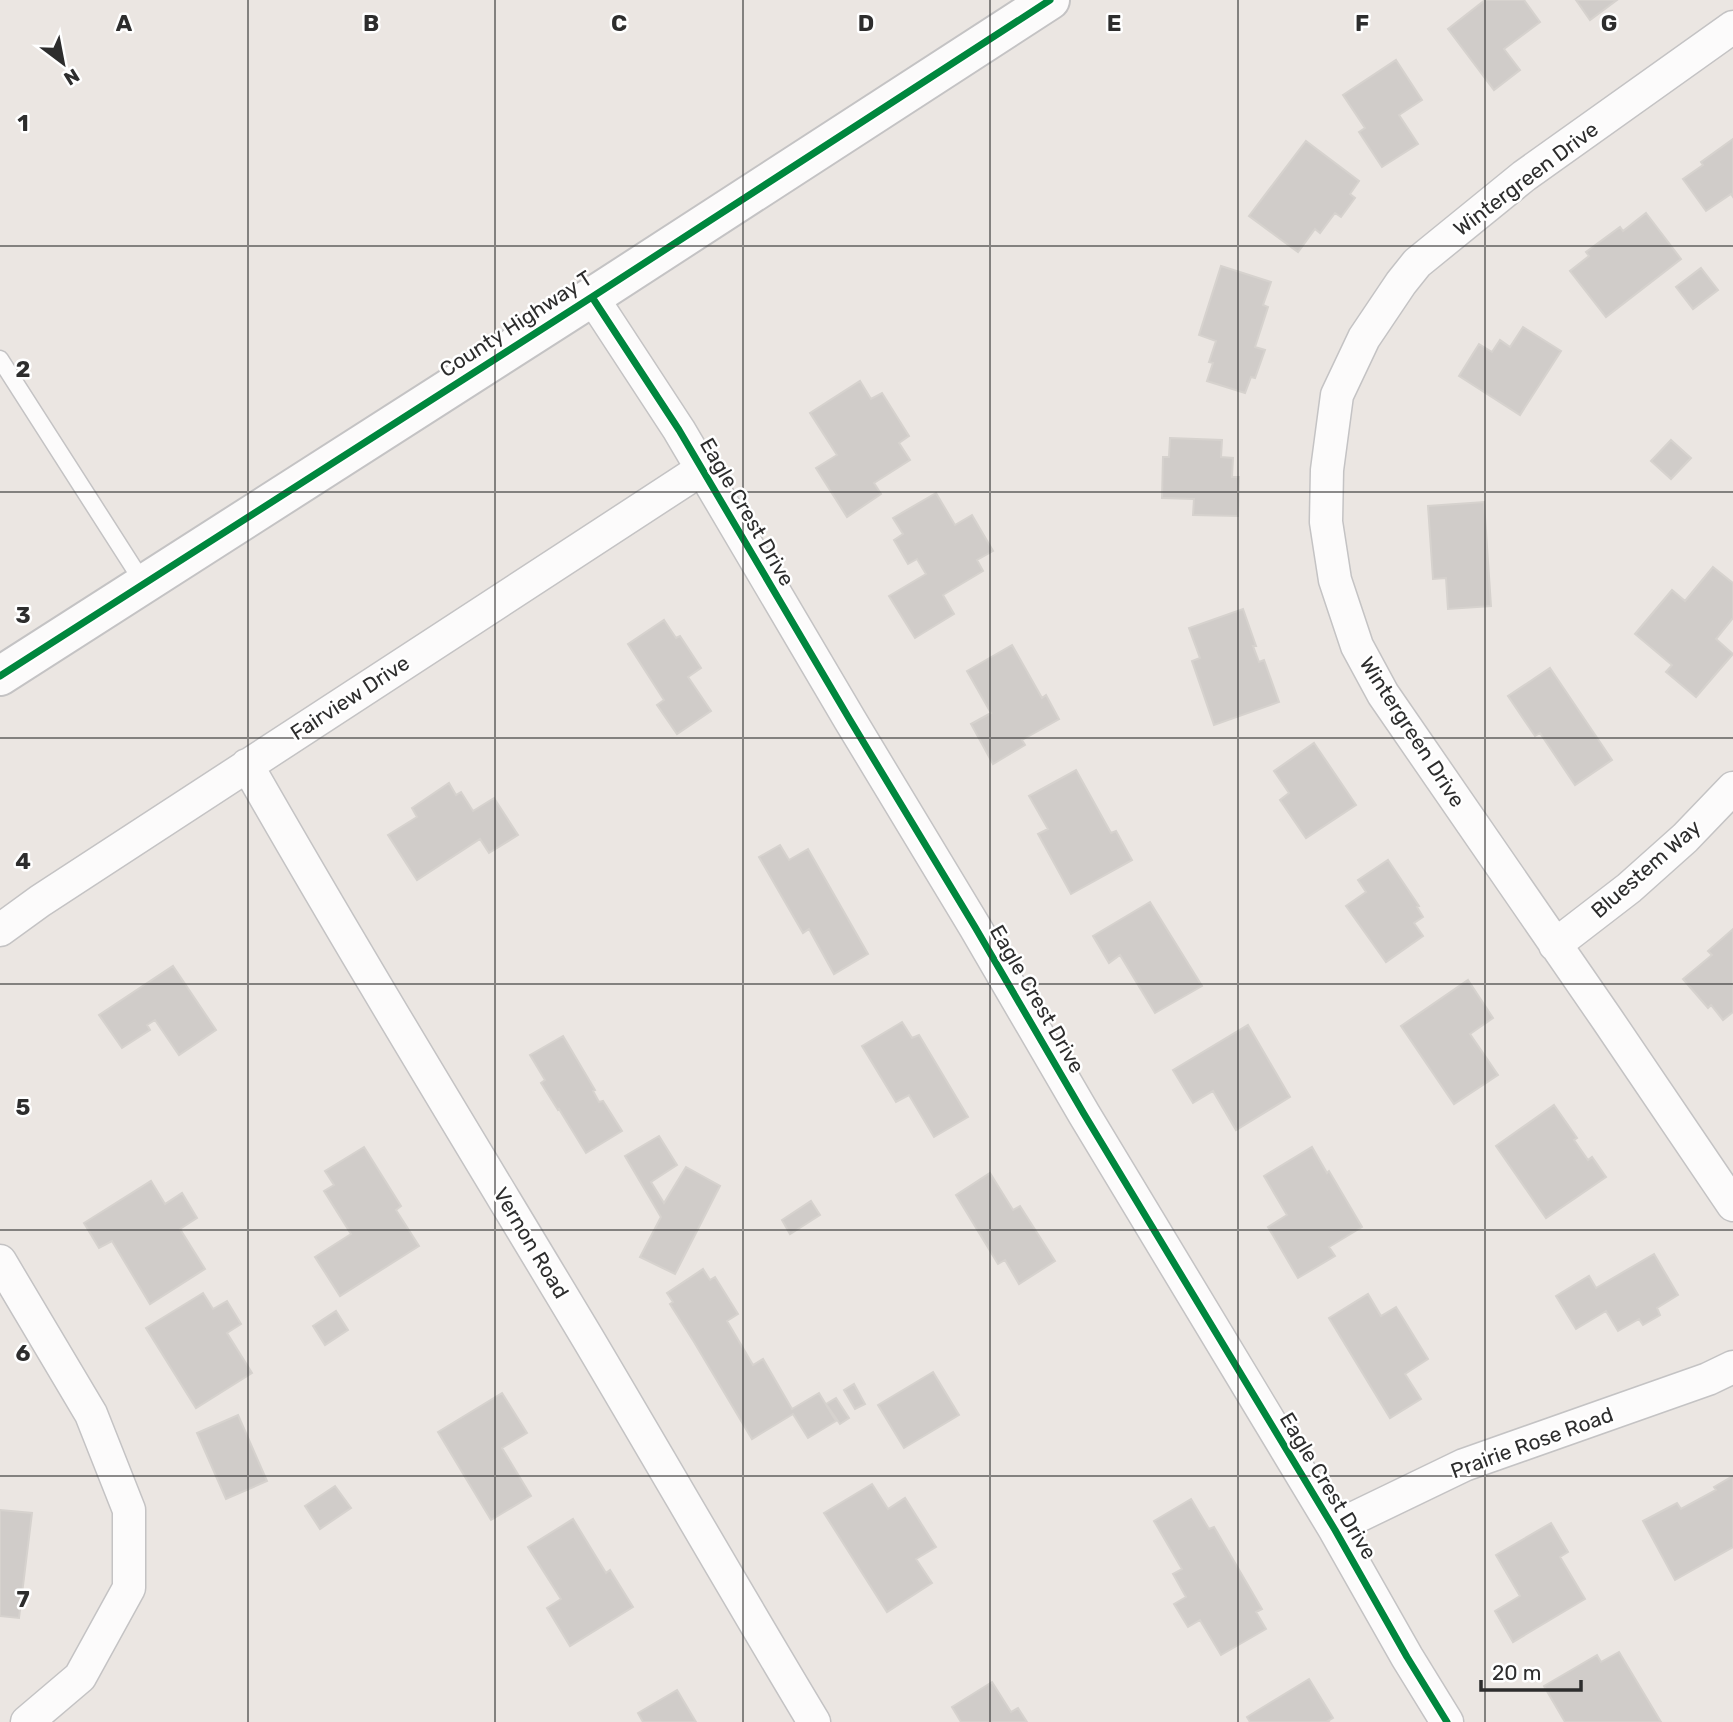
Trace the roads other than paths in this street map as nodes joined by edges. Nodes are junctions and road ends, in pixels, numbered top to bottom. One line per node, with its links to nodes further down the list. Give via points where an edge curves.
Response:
1 (1050, 0): 3 (main road, County Highway T)
2 (1733, 27): 11 (street, Wintergreen Drive, via 1524,176 1417,263 1364,338 1337,394 1326,470 1326,522 1335,580 1357,646 1383,694)
3 (592, 297): 5 (street, Eagle Crest Drive); 6 (main road, County Highway T)
4 (0, 359): 6 (lane)
5 (702, 469): 8 (street, Fairview Drive); 15 (street, Eagle Crest Drive)
6 (144, 584): 7 (main road, County Highway T)
7 (0, 676)
8 (247, 765): 10 (street, Fairview Drive); 17 (street, Vernon Road)
9 (1733, 788): 11 (street, Bluestem Way, via 1629,888)
10 (0, 930)
11 (1555, 945): 12 (street, Wintergreen Drive)
12 (1733, 1205)
13 (0, 1261): 16 (street, via 91,1414 129,1510 129,1588 80,1677)
14 (1733, 1367): 15 (street, Prairie Rose Road, via 1464,1465)
15 (1335, 1530): 18 (street, Eagle Crest Drive)
16 (27, 1722)
17 (814, 1722)
18 (1447, 1722)

